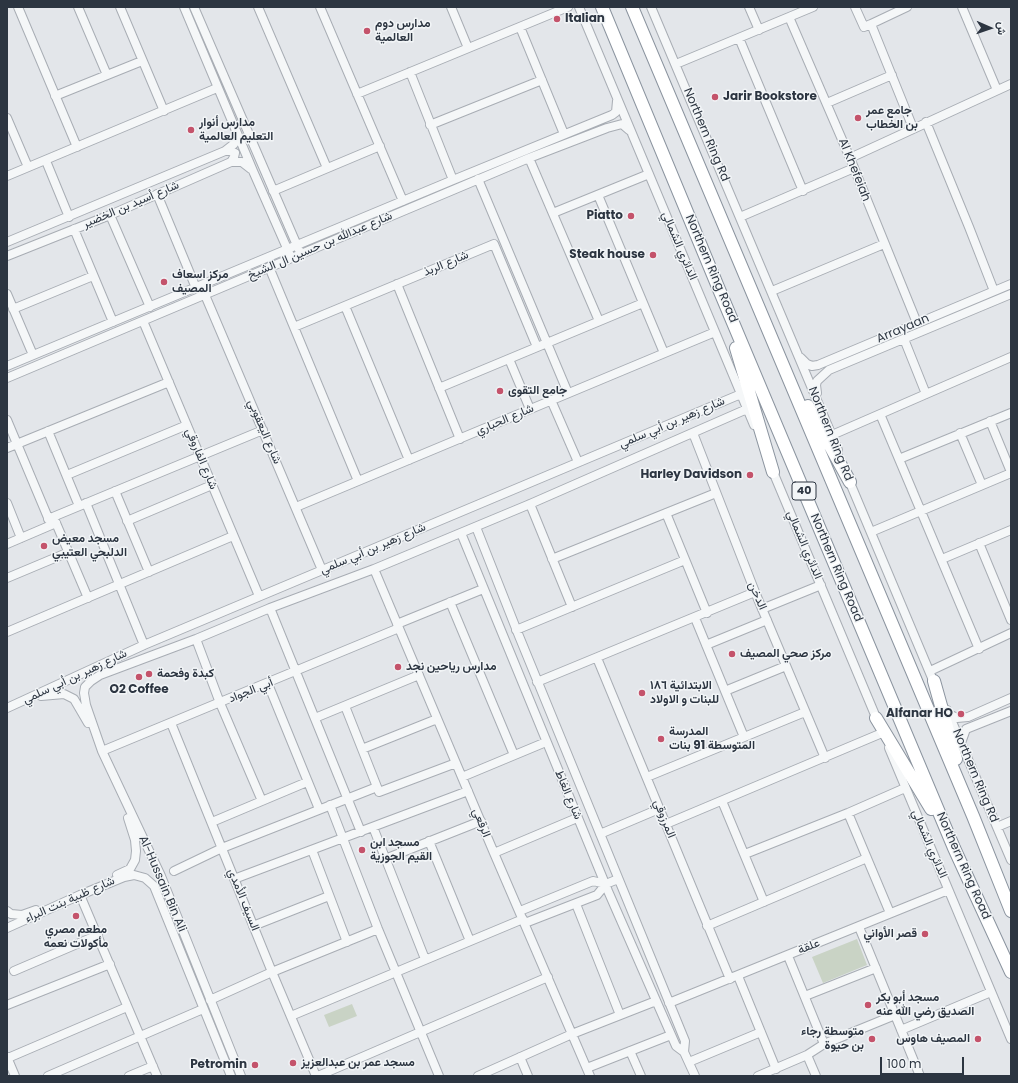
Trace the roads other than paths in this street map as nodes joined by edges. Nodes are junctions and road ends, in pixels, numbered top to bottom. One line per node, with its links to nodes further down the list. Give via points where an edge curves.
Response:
1 (18, 7): 35 (street)
2 (78, 7): 28 (street)
3 (120, 7): 25 (street)
4 (184, 7): 32 (street)
5 (194, 7): 63 (street)
6 (258, 7): 56 (street)
7 (320, 7): 34 (street)
8 (451, 7): 24 (street)
9 (568, 7): 21 (street)
10 (579, 7): 36 (street, الدائري الشمالي)
11 (602, 7): 84 (highway, Northern Ring Road / 40)
12 (632, 7): 103 (highway, 40)
13 (651, 7): 26 (street, Northern Ring Rd)
14 (749, 7): 22 (street)
15 (813, 7): 19 (street)
16 (855, 7): 20 (street, via 864,27)
17 (907, 7): 20 (street)
18 (962, 7): 33 (street)
19 (790, 17): 22 (street); 37 (street, Al Khefeiah)
20 (871, 24): 29 (street)
21 (520, 27): 24 (street); 30 (street)
22 (759, 30): 23 (street)
23 (739, 38): 26 (street); 64 (street)
24 (468, 48): 27 (street)
25 (142, 61): 28 (street); 38 (street)
26 (676, 64): 71 (street, Northern Ring Rd)
27 (410, 72): 34 (street); 42 (street)
28 (107, 75): 35 (street)
29 (892, 75): 37 (street); 44 (street)
30 (542, 80): 42 (street); 47 (street)
31 (1011, 84): 33 (street)
32 (217, 88): 38 (street); 45 (street)
33 (997, 90): 41 (street)
34 (357, 94): 48 (street)
35 (55, 96): 49 (street)
36 (617, 98): 40 (street, شارع عبدالله بن حسين ال الشيخ, via 616,112); 46 (street, الدائري الشمالي)
37 (827, 103): 52 (street, Al Khefeiah)
38 (164, 111): 49 (street)
39 (7, 118): 55 (street)
40 (604, 118): 43 (street, via 612,120 612,125); 47 (street, شارع عبدالله بن حسين ال الشيخ)
41 (926, 122): 44 (street); 87 (street)
42 (430, 125): 62 (street)
43 (607, 128): 46 (street, شارع عبدالله بن حسين ال الشيخ, via 622,124); 51 (street, شارع عبدالله بن حسين ال الشيخ)
44 (914, 128): 52 (street)
45 (236, 131): 50 (street, via 234,144); 58 (street)
46 (632, 133): 59 (street, الدائري الشمالي)
47 (564, 134): 62 (street, شارع عبدالله بن حسين ال الشيخ)
48 (380, 146): 56 (street); 67 (street)
49 (77, 147): 53 (street)
50 (225, 151): 54 (street, via 234,153); 70 (street, شارع أسيد بن الخضير)
51 (529, 158): 61 (street, شارع عبدالله بن حسين ال الشيخ); 68 (street)
52 (850, 158): 57 (street, Al Khefeiah)
53 (46, 161): 55 (street); 70 (street)
54 (231, 162): 58 (street, via 242,162); 65 (street, شارع أسيد بن الخضير)
55 (28, 167): 60 (street)
56 (327, 168): 63 (street)
57 (854, 168): 64 (street); 74 (street, Al Khefeiah)
58 (253, 171): 76 (street)
59 (649, 174): 66 (street); 100 (street, الدائري الشمالي)
60 (7, 176)
61 (478, 179): 77 (street, شارع عبدالله بن حسين ال الشيخ); 102 (street)
62 (453, 180): 67 (street, شارع عبدالله بن حسين ال الشيخ)
63 (273, 191): 75 (street)
64 (803, 191): 71 (street)
65 (156, 194): 69 (street, شارع أسيد بن الخضير); 85 (street)
66 (598, 195): 68 (street); 91 (street)
67 (403, 201): 75 (street, شارع عبدالله بن حسين ال الشيخ)
68 (553, 213): 96 (street)
69 (110, 215): 72 (street, شارع أسيد بن الخضير); 93 (street)
70 (69, 217): 73 (street, شارع أسيد بن الخضير)
71 (740, 217): 86 (street, Northern Ring Rd)
72 (74, 229): 78 (street, شارع أسيد بن الخضير); 81 (street)
73 (7, 242)
74 (884, 244): 86 (street); 98 (street, Al Khefeiah)
75 (296, 246): 76 (street, شارع عبدالله بن حسين ال الشيخ); 77 (street)
76 (287, 250): 79 (street); 85 (street, شارع عبدالله بن حسين ال الشيخ)
77 (301, 254): 79 (street, شارع عبدالله بن حسين ال الشيخ)
78 (7, 256)
79 (292, 258): 80 (street, شارع عبدالله بن حسين ال الشيخ)
80 (269, 267): 90 (street, شارع عبدالله بن حسين ال الشيخ); 99 (street)
81 (93, 276): 94 (street); 97 (street)
82 (397, 284): 92 (street, شارع الربذ); 104 (street, شارع الربذ, via 494,244); 115 (street)
83 (1011, 284): 87 (street, Arrayaan)
84 (718, 287): 140 (highway); 254 (highway, Northern Ring Road / 40)
85 (196, 288): 93 (street, شارع عبدالله بن حسين ال الشيخ)
86 (772, 291): 106 (street, Northern Ring Rd)
87 (994, 292): 98 (street, Arrayaan)
88 (7, 294): 94 (street)
89 (1011, 294): 101 (street, Arrayaan)
90 (205, 295): 95 (street, شارع عبدالله بن حسين ال الشيخ); 128 (street, شارع اليعقوبي)
91 (643, 303): 96 (street); 105 (street)
92 (345, 306): 99 (street, شارع الربذ); 138 (street)
93 (150, 307): 97 (street, شارع عبدالله بن حسين ال الشيخ)
94 (13, 309): 107 (street)
95 (143, 321): 113 (street, شارع عبدالله بن حسين ال الشيخ); 114 (street, شارع الفاروقي)
96 (599, 321): 102 (street)
97 (113, 322): 107 (street, شارع عبدالله بن حسين ال الشيخ)
98 (917, 323): 110 (street, Arrayaan)
99 (294, 327): 143 (street)
100 (715, 332): 105 (street, شارع الحباري); 117 (street, الدائري الشمالي)
101 (904, 339): 112 (street, Arrayaan); 118 (street)
102 (547, 344): 104 (street); 116 (street)
103 (776, 346): 144 (highway); 241 (highway, 40)
104 (537, 347): 109 (street)
105 (664, 353): 116 (street, شارع الحباري)
106 (798, 354): 110 (street, via 807,364); 120 (street, Northern Ring Rd)
107 (33, 355): 111 (street, شارع عبدالله بن حسين ال الشيخ)
108 (1011, 357): 118 (street)
109 (509, 359): 115 (street); 121 (street)
110 (820, 364): 112 (street)
111 (7, 366)
112 (824, 374): 120 (street, via 816,384)
113 (7, 378)
114 (169, 382): 127 (street, شارع الفاروقي); 129 (street)
115 (439, 388): 133 (street)
116 (568, 394): 119 (street, شارع الحباري)
117 (741, 394): 122 (street, الدائري الشمالي); 139 (street, شارع زهير بن أبي سلمي)
118 (926, 394): 124 (street)
119 (552, 400): 121 (street, شارع الحباري); 139 (street)
120 (818, 400): 132 (street, Northern Ring Rd)
121 (530, 409): 133 (street, شارع الحباري)
122 (747, 409): 130 (street, شارع زهير بن أبي سلمي); 140 (street, الدائري الشمالي)
123 (1011, 413): 126 (street)
124 (880, 414): 132 (street); 137 (street)
125 (7, 420): 134 (street)
126 (990, 421): 131 (street); 141 (street)
127 (187, 425): 136 (street, شارع الفاروقي); 142 (street)
128 (263, 430): 136 (street); 152 (street, شارع اليعقوبي)
129 (48, 431): 134 (street); 142 (street)
130 (692, 433): 148 (street, الدخن); 149 (street, شارع زهير بن أبي سلمي)
131 (960, 433): 137 (street); 146 (street)
132 (832, 435): 144 (street, Northern Ring Rd)
133 (460, 439): 138 (street, شارع الحباري)
134 (17, 444): 135 (street); 155 (street)
135 (7, 448)
136 (200, 455): 145 (street, شارع الفاروقي); 147 (street)
137 (899, 458): 153 (street)
138 (409, 460): 143 (street, شارع الحباري)
139 (578, 462): 170 (street, شارع زهير بن أبي سلمي)
140 (774, 472): 174 (street, الدائري الشمالي)
141 (1011, 472): 146 (street)
142 (67, 475): 150 (street)
143 (358, 481): 152 (street, شارع الحباري)
144 (850, 482): 159 (street, Northern Ring Rd)
145 (212, 485): 156 (street); 161 (street, شارع الفاروقي)
146 (982, 485): 153 (street)
147 (115, 491): 150 (street); 156 (street)
148 (716, 493): 154 (street); 176 (street, الدخن)
149 (530, 504): 157 (street, شارع زهير بن أبي سلمي); 166 (street)
150 (83, 505): 155 (street); 173 (street)
151 (8, 507): 162 (street)
152 (296, 507): 170 (street, شارع اليعقوبي)
153 (921, 511): 159 (street); 167 (street)
154 (666, 513): 166 (street); 168 (street)
155 (52, 521): 162 (street); 165 (street)
156 (127, 521): 171 (street)
157 (476, 527): 160 (street, شارع زهير بن أبي سلمي); 188 (street, شارع الغاط)
158 (1011, 530): 163 (street)
159 (871, 532): 199 (street, Northern Ring Rd)
160 (461, 533): 169 (street, شارع زهير بن أبي سلمي); 175 (street, شارع الغاط)
161 (233, 536): 171 (street); 177 (street, شارع الفاروقي)
162 (21, 538): 164 (street)
163 (979, 543): 167 (street); 186 (street)
164 (7, 544)
165 (69, 552): 172 (street); 178 (street)
166 (552, 559): 180 (street)
167 (942, 559): 194 (street)
168 (685, 560): 180 (street); 183 (street)
169 (374, 569): 181 (street, شارع زهير بن أبي سلمي); 187 (street, الرقعي)
170 (322, 570): 177 (street, شارع زهير بن أبي سلمي)
171 (149, 572): 173 (street)
172 (7, 578)
173 (119, 584): 178 (street); 192 (street)
174 (821, 585): 182 (street); 214 (street, الدائري الشمالي)
175 (483, 589): 179 (street, أبي الجواد); 220 (street, شارع الغاط)
176 (755, 592): 182 (street, الدخن); 183 (street)
177 (259, 596): 192 (street, شارع زهير بن أبي سلمي)
178 (88, 598): 189 (street)
179 (450, 602): 187 (street, أبي الجواد); 224 (street)
180 (572, 607): 188 (street)
181 (270, 608): 191 (street, شارع زهير بن أبي سلمي); 197 (street)
182 (762, 609): 185 (street, الدخن)
183 (707, 613): 184 (street)
184 (695, 618): 193 (street); 195 (street)
185 (767, 620): 193 (street); 196 (street, الدخن)
186 (1011, 620)
187 (398, 626): 197 (street, أبي الجواد); 198 (street, الرقعي)
188 (516, 630): 200 (street, شارع الغاط)
189 (7, 632)
190 (1011, 634): 194 (street)
191 (196, 638): 203 (street, شارع زهير بن أبي سلمي, via 100,675 85,687); 206 (street)
192 (144, 645): 204 (street, شارع زهير بن أبي سلمي)
193 (706, 645): 202 (street)
194 (979, 648): 199 (street)
195 (597, 658): 200 (street); 228 (street, المرزوقي)
196 (786, 666): 202 (street); 211 (street, الدخن)
197 (296, 672): 201 (street, أبي الجواد); 213 (street)
198 (419, 675): 207 (street); 216 (street, الرقعي)
199 (932, 676): 212 (street, Northern Ring Rd); 241 (highway)
200 (537, 682): 250 (street, شارع الغاط)
201 (268, 684): 206 (street, أبي الجواد); 229 (street)
202 (725, 691): 219 (street)
203 (84, 693): 223 (street, Al-Hussain Bin Ali)
204 (34, 696): 208 (street, شارع زهير بن أبي سلمي); 223 (street, via 64,694 74,699)
205 (1011, 698): 209 (street)
206 (220, 703): 217 (street, أبي الجواد); 235 (street)
207 (345, 706): 213 (street); 222 (street)
208 (7, 708)
209 (987, 709): 212 (street, via 968,717 957,718); 215 (street)
210 (1011, 711): 215 (street)
211 (805, 712): 219 (street); 225 (street, الدخن)
212 (949, 714): 221 (street, Northern Ring Rd)
213 (315, 718): 234 (street)
214 (876, 718): 218 (street, الدائري الشمالي); 254 (highway)
215 (991, 718): 221 (street, via 966,729)
216 (437, 719): 222 (street); 226 (street, الرقعي)
217 (171, 723): 223 (street, أبي الجواد); 245 (street, السيف الأمدي)
218 (882, 733): 225 (street); 231 (street, الدائري الشمالي)
219 (744, 737): 228 (street)
220 (546, 742): 224 (street); 242 (street, شارع الغاط)
221 (961, 743): 248 (street, Northern Ring Rd)
222 (362, 749): 232 (street)
223 (102, 751): 230 (street, Al-Hussain Bin Ali)
224 (514, 755): 227 (street)
225 (825, 758): 236 (street)
226 (456, 763): 227 (street, الرقعي); 232 (street)
227 (462, 777): 233 (street, الرقعي)
228 (647, 777): 239 (street, المرزوقي)
229 (307, 782): 235 (street); 238 (street)
230 (118, 787): 267 (street, via 135,840 135,860 130,868); 296 (street, Al-Hussain Bin Ali, via 161,876)
231 (905, 788): 240 (street); 266 (street, الدائري الشمالي)
232 (378, 790): 234 (street)
233 (468, 791): 243 (street, الرقعي); 247 (street)
234 (348, 798): 237 (street); 249 (street)
235 (262, 801): 245 (street)
236 (722, 801): 246 (street); 257 (street)
237 (330, 805): 238 (street); 251 (street)
238 (318, 809): 253 (street)
239 (659, 809): 246 (street, المرزوقي); 250 (street)
240 (848, 813): 257 (street); 258 (street)
241 (973, 816): 273 (highway, 40)
242 (577, 818): 256 (street); 265 (street, شارع الغاط)
243 (481, 821): 252 (street); 256 (street, الرقعي)
244 (1011, 821): 248 (street)
245 (212, 822): 253 (street, السيف الأمدي)
246 (666, 824): 277 (street, المرزوقي)
247 (373, 827): 249 (street); 259 (street)
248 (997, 827): 260 (street, Northern Ring Rd)
249 (361, 832): 251 (street)
250 (600, 834): 264 (street, شارع الغاط)
251 (343, 839): 255 (street); 280 (street)
252 (429, 841): 259 (street); 282 (street)
253 (222, 848): 261 (street); 263 (street, السيف الأمدي)
254 (954, 848): 291 (highway, Northern Ring Road / 40)
255 (312, 850): 263 (street); 268 (street)
256 (494, 853): 272 (street, الرقعي)
257 (745, 854): 269 (street)
258 (867, 858): 269 (street); 274 (street)
259 (385, 859): 285 (street)
260 (1011, 860)
261 (174, 871)
262 (134, 875): 267 (street, شارع ظبية بنت البراء); 301 (street, Al-Hussain Bin Ali, via 145,878 154,886)
263 (234, 879): 276 (street, السيف الأمدي)
264 (618, 879): 265 (street); 298 (street, شارع الغاط)
265 (606, 884): 270 (street, via 597,894); 272 (street, via 593,881); 297 (street, شارع الغاط)
266 (948, 890): 274 (street, علقة); 294 (street, الدائري الشمالي)
267 (80, 895): 271 (street, via 22,914 11,914); 279 (street, شارع ظبية بنت البراء); 281 (street)
268 (329, 896): 276 (street); 283 (street)
269 (764, 902): 277 (street)
270 (576, 904): 275 (street); 303 (street)
271 (7, 911)
272 (520, 911): 275 (street, الرقعي)
273 (1011, 911)
274 (890, 913): 278 (street, علقة)
275 (524, 921): 282 (street); 292 (street, الرقعي)
276 (253, 926): 289 (street, السيف الأمدي)
277 (707, 926): 293 (street, المرزوقي)
278 (859, 927): 284 (street, علقة); 287 (street)
279 (7, 928)
280 (378, 929): 283 (street); 290 (street)
281 (98, 935): 286 (street); 288 (street)
282 (470, 940): 285 (street)
283 (347, 942): 289 (street)
284 (788, 956): 293 (street, علقة); 295 (street)
285 (425, 959): 290 (street)
286 (110, 964): 299 (street); 300 (street)
287 (876, 968): 295 (street); 302 (street)
288 (14, 971)
289 (272, 972): 296 (street); 304 (street, السيف الأمدي)
290 (396, 972): 304 (street); 306 (street)
291 (1011, 972)
292 (548, 977): 306 (street); 308 (street, الرقعي)
293 (734, 977): 298 (street, علقة); 307 (street, المرزوقي)
294 (991, 992): 305 (street); 311 (street, الدائري الشمالي)
295 (805, 996): 312 (street)
296 (210, 1000): 328 (street, Al-Hussain Bin Ali)
297 (656, 1001): 303 (street); 309 (street, شارع الغاط)
298 (669, 1004): 314 (street, شارع الغاط, via 685,1041)
299 (7, 1005)
300 (128, 1007): 310 (street); 316 (street)
301 (203, 1010): 310 (street); 327 (street, Al-Hussain Bin Ali)
302 (895, 1014): 305 (street); 312 (street)
303 (620, 1015): 308 (street)
304 (290, 1016): 329 (street, السيف الأمدي)
305 (901, 1030): 338 (street)
306 (421, 1032): 329 (street); 330 (street)
307 (761, 1032): 318 (street); 321 (street, المرزوقي)
308 (572, 1034): 317 (street); 320 (street, الرقعي)
309 (671, 1034): 313 (street); 314 (street, شارع الغاط, via 676,1046)
310 (140, 1036): 319 (street); 322 (street)
311 (1011, 1039)
312 (824, 1044): 315 (street)
313 (630, 1051): 320 (street); 334 (street)
314 (684, 1052): 318 (street, شارع الغاط)
315 (807, 1055): 321 (street); 337 (street)
316 (7, 1057): 323 (street)
317 (520, 1057): 331 (street); 332 (street)
318 (689, 1062): 335 (street, شارع الغاط)
319 (153, 1066): 325 (street); 326 (street)
320 (587, 1068): 333 (street, الرقعي)
321 (776, 1068): 336 (street)
322 (63, 1073): 324 (street)
323 (14, 1076)
324 (48, 1076)
325 (129, 1076)
326 (157, 1076)
327 (231, 1076)
328 (240, 1076)
329 (317, 1076)
330 (439, 1076)
331 (478, 1076)
332 (528, 1076)
333 (590, 1076)
334 (641, 1076)
335 (695, 1076)
336 (758, 1076)
337 (816, 1076)
338 (920, 1076)

